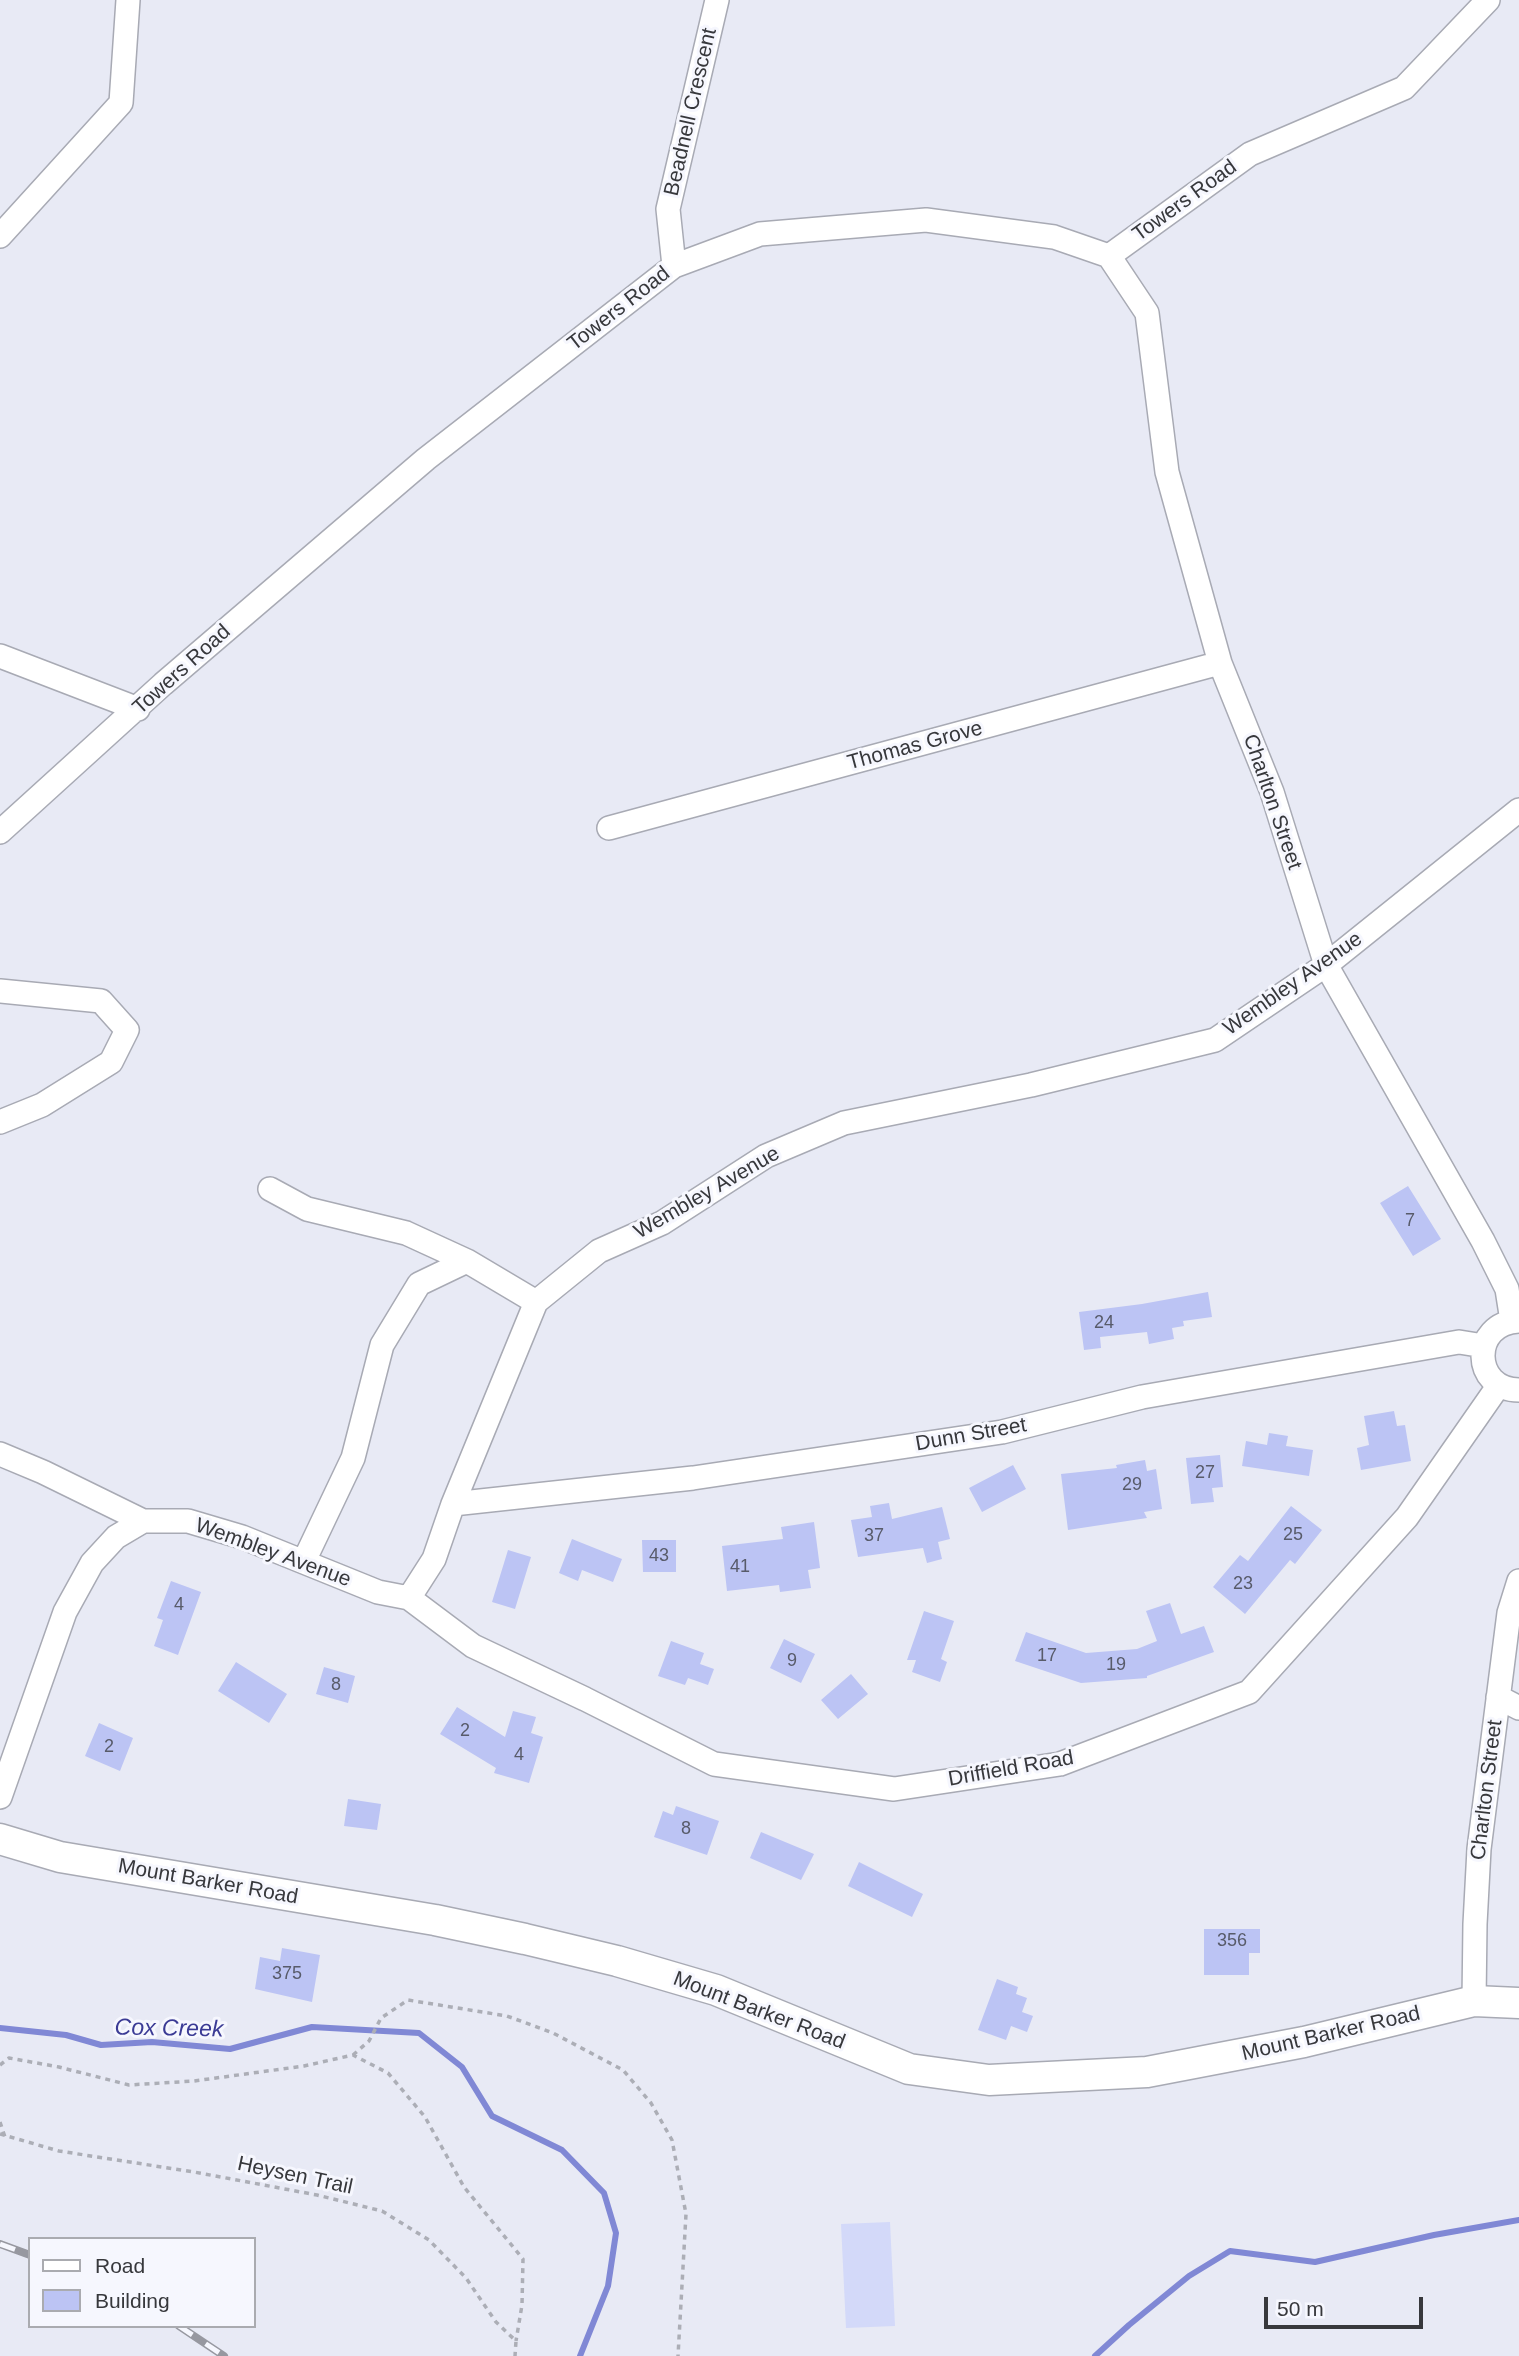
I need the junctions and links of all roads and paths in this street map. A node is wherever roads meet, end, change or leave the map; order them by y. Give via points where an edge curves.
1 (128, 0) edge
2 (717, 0) edge
3 (1488, 0) edge
4 (0, 236) edge
5 (1109, 256) junction
6 (674, 266) junction
7 (0, 656) edge
8 (1220, 663) junction
9 (138, 709) junction
10 (1519, 810) edge
11 (609, 828) dead end
12 (0, 832) edge
13 (1326, 965) junction
14 (0, 991) edge
15 (0, 1122) edge
16 (270, 1189) dead end
17 (467, 1261) junction
18 (536, 1302) junction
19 (1515, 1321) edge
20 (1484, 1346) junction
21 (1509, 1388) edge
22 (0, 1454) edge
23 (453, 1504) junction
24 (144, 1521) junction
25 (304, 1562) junction
26 (1519, 1581) edge
27 (409, 1598) junction
28 (1498, 1698) junction
29 (1519, 1708) edge
30 (0, 1797) edge
31 (0, 1839) edge
32 (1474, 2001) junction
33 (1519, 2003) edge
34 (353, 2055) junction
35 (0, 2065) edge
36 (0, 2122) edge
37 (2, 2136) edge
38 (516, 2341) junction
39 (515, 2356) edge
40 (678, 2356) edge

1 - 4 street via 121,103
2 - 6 street, Beadnell Crescent via 668,209
3 - 5 street, Towers Road via 1404,88 1250,154
5 - 6 street, Towers Road via 1054,237 926,220 760,234
5 - 8 street, Charlton Street via 1147,313 1167,471
6 - 9 street, Towers Road via 426,459
7 - 9 street
8 - 11 street, Thomas Grove
8 - 13 street, Charlton Street via 1272,792
9 - 12 street, Towers Road
10 - 13 street, Wembley Avenue
13 - 18 street, Wembley Avenue via 1215,1040 1031,1085 844,1123 766,1156 662,1223 599,1251
13 - 19 street, Charlton Street via 1483,1241 1507,1289
14 - 15 street via 101,1001 127,1030 111,1062 42,1105
16 - 17 street via 307,1209 407,1233
17 - 18 street
17 - 25 street via 419,1284 382,1345 353,1458
18 - 23 street, Wembley Avenue
19 - 20 street via 1494,1329
20 - 21 street via 1485,1368 1491,1378
20 - 23 street, Dunn Street via 1459,1342 1142,1397 1002,1432 693,1478
21 - 27 street, Driffield Road via 1407,1517 1249,1692 1060,1764 894,1788 713,1764 473,1646
22 - 24 street
23 - 27 street, Wembley Avenue via 434,1559
24 - 25 street, Wembley Avenue via 188,1521
24 - 30 street via 116,1537 92,1563 65,1612
25 - 27 street, Wembley Avenue via 378,1592
26 - 28 street, Charlton Street via 1509,1613
28 - 29 street
28 - 32 street, Charlton Street via 1479,1849
31 - 32 main road, Mount Barker Road via 60,1857 435,1920 604,1958 716,1990 909,2069 989,2080 1147,2072 1304,2042
32 - 33 main road, Mount Barker Road
34 - 35 path via 194,2081 129,2085 9,2058
34 - 38 path via 388,2073 425,2117 464,2187 523,2259
34 - 40 path via 369,2041 381,2018 408,2000 507,2016 554,2033 624,2070 651,2103 672,2140 685,2214
36 - 37 path
37 - 38 path, Heysen Trail via 59,2151 290,2190 382,2211 429,2240
38 - 39 path

